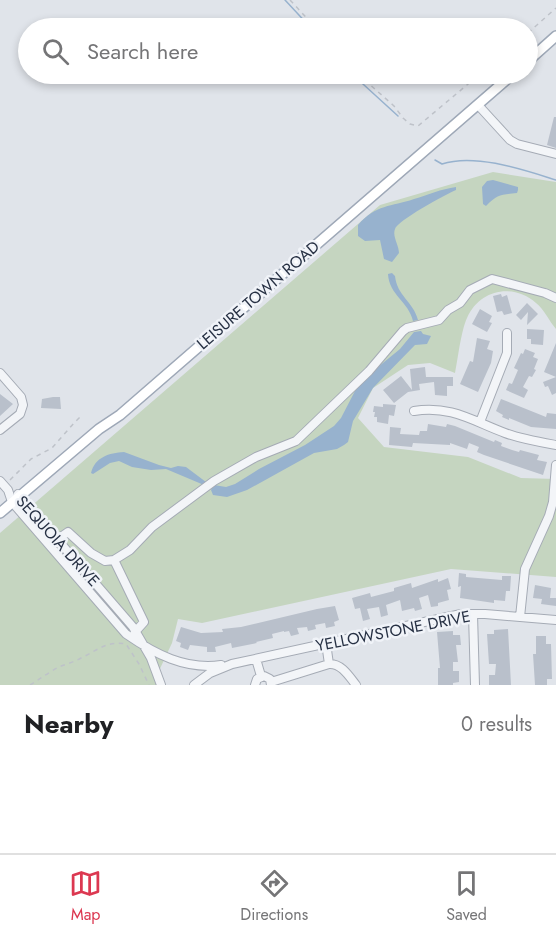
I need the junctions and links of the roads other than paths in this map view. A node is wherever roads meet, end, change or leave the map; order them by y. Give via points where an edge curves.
1 (556, 36) edge
2 (538, 52) edge
3 (502, 84) edge
4 (478, 105) junction
5 (556, 154) edge
6 (556, 298) edge
7 (507, 333) dead end
8 (0, 373) edge
9 (414, 411) dead end
10 (480, 422) junction
11 (0, 430) edge
12 (556, 445) edge
13 (556, 465) edge
14 (4, 486) edge
15 (20, 495) junction
16 (12, 502) junction
17 (0, 513) edge
18 (58, 539) junction
19 (114, 560) junction
20 (473, 614) junction
21 (520, 617) junction
22 (556, 620) edge
23 (135, 632) junction
24 (326, 643) junction
25 (142, 646) junction
26 (256, 659) junction
27 (232, 664) junction
28 (328, 664) junction
29 (261, 676) junction
30 (271, 683) edge
31 (161, 685) edge
32 (194, 685) edge
33 (255, 685) edge
34 (356, 685) edge
35 (475, 685) edge

1 - 2 main road
3 - 4 main road, LEISURE TOWN ROAD
4 - 5 street via 510,140
4 - 15 main road, LEISURE TOWN ROAD via 120,415
6 - 19 street via 492,279 470,290 439,320 403,331 369,371 296,441 256,457 214,481
7 - 10 street via 507,352
8 - 11 street via 23,402 22,411
9 - 10 street via 436,408
10 - 12 street via 504,433
13 - 21 street via 549,516 525,569
14 - 15 street, SEQUOIA DRIVE
14 - 16 street, SEQUOIA DRIVE
15 - 16 main road, LEISURE TOWN ROAD
15 - 18 street, SEQUOIA DRIVE
16 - 17 main road, LEISURE TOWN ROAD
16 - 25 street, SEQUOIA DRIVE via 126,634
18 - 19 street via 68,532 105,561
18 - 23 street, SEQUOIA DRIVE
19 - 23 street via 144,622
20 - 21 street, YELLOWSTONE DRIVE
20 - 24 street, YELLOWSTONE DRIVE
20 - 35 street
21 - 22 street, YELLOWSTONE DRIVE
23 - 25 street, SEQUOIA DRIVE
24 - 26 street, YELLOWSTONE DRIVE
24 - 28 street
25 - 27 street, YELLOWSTONE DRIVE via 188,665
25 - 31 street, SEQUOIA DRIVE
26 - 27 street, YELLOWSTONE DRIVE
26 - 29 street
27 - 32 street, YELLOWSTONE DRIVE
28 - 30 street
28 - 34 street via 341,668
29 - 30 street
29 - 33 street

